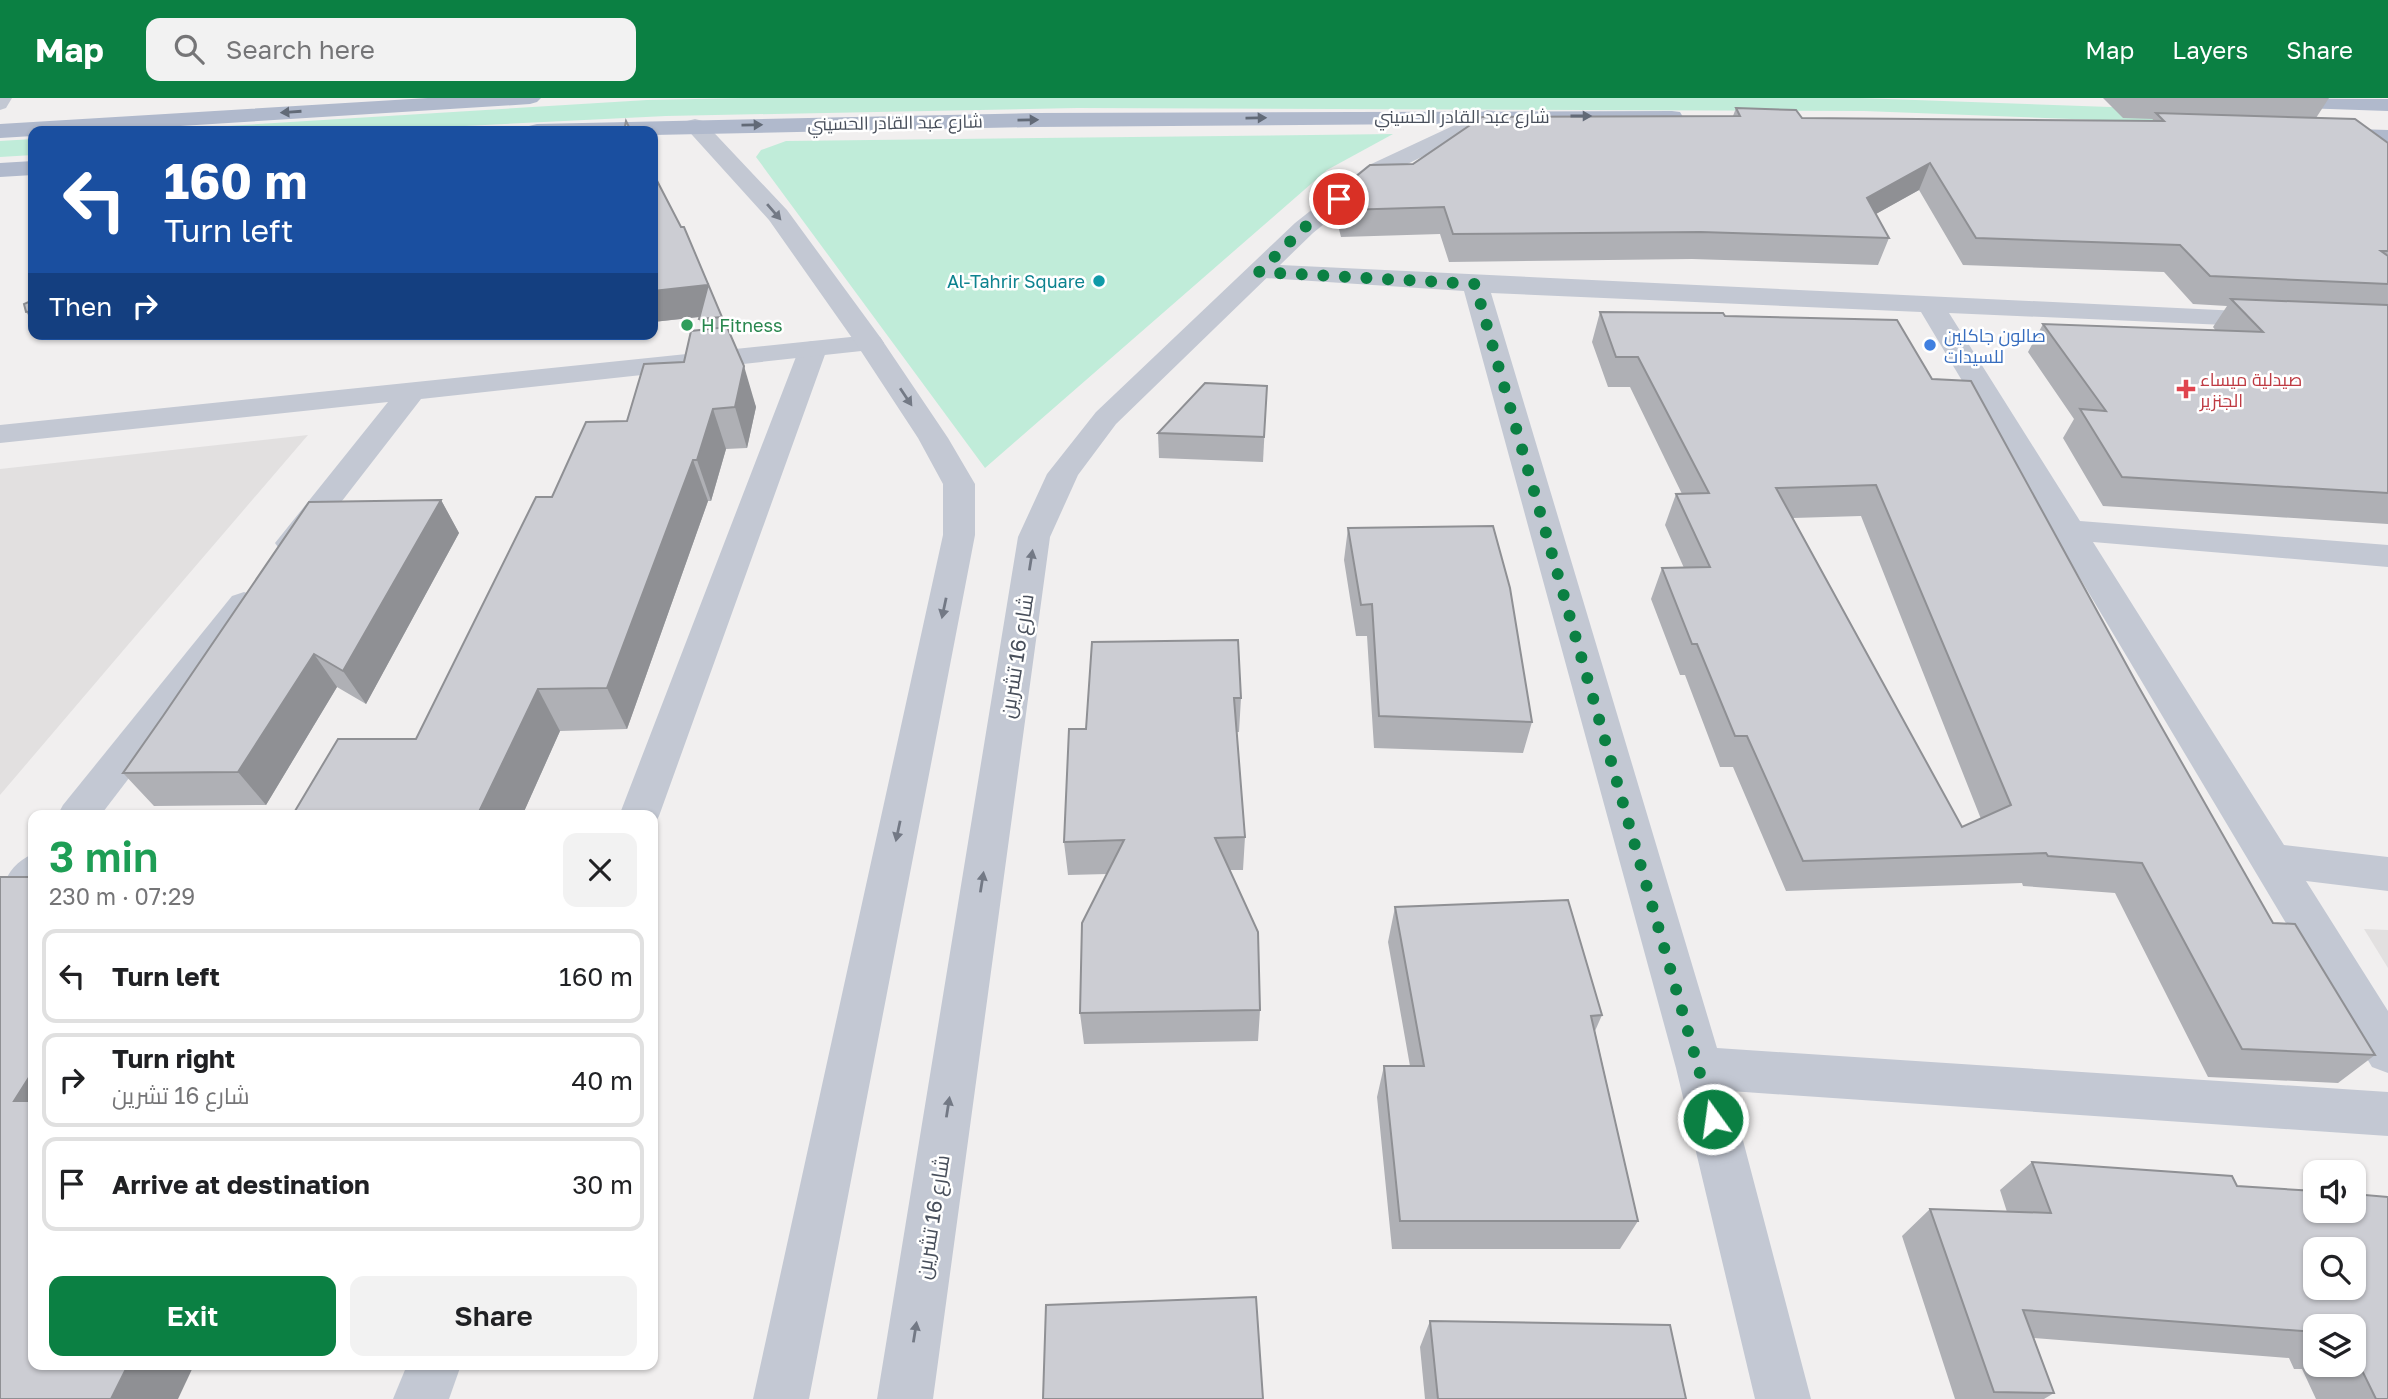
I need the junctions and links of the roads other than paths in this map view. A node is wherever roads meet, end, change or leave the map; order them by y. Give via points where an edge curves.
1 (4, 98) edge
2 (530, 98) edge
3 (2188, 98) edge
4 (2296, 101) junction
5 (0, 105) edge
6 (2388, 105) edge
7 (1487, 116) junction
8 (1694, 117) edge
9 (80, 126) edge
10 (695, 126) junction
11 (658, 127) edge
12 (28, 129) edge
13 (0, 131) edge
14 (2300, 133) edge
15 (2326, 135) junction
16 (2388, 137) edge
17 (28, 168) edge
18 (0, 170) edge
19 (1259, 272) junction
20 (1475, 284) junction
21 (1930, 304) junction
22 (2291, 320) edge
23 (870, 343) junction
24 (813, 349) junction
25 (412, 391) junction
26 (0, 434) edge
27 (2068, 530) junction
28 (2388, 556) edge
29 (82, 810) edge
30 (641, 810) edge
31 (2271, 860) junction
32 (2388, 874) edge
33 (28, 878) edge
34 (0, 914) edge
35 (2388, 1052) edge
36 (1700, 1068) junction
37 (2388, 1114) edge
38 (432, 1370) edge
39 (421, 1399) edge
40 (781, 1399) edge
41 (905, 1399) edge
42 (1783, 1399) edge

1 - 5 lane
2 -> 9 main road
3 - 4 main road
4 - 6 main road
4 - 15 main road via 2332,121 2332,131
7 -> 8 main road, شارع عبد القادر الحسيني
10 -> 7 main road, شارع عبد القادر الحسيني
7 - 19 street, شارع 16 تشرين via 1375,171 1304,228
10 - 11 main road, شارع عبد القادر الحسيني
10 -> 23 street via 778,215
12 -> 13 main road
14 - 15 main road
15 - 16 main road
17 - 18 main road
19 - 20 street
41 -> 19 street, شارع 16 تشرين via 1034,537 1063,474 1105,418
20 - 21 street
20 - 36 street
21 - 22 street
21 - 27 street
23 - 24 street
23 -> 40 street via 959,484 959,535
24 - 25 street
24 - 30 street
25 - 26 street
25 - 29 street
27 - 28 street
27 - 31 street
31 - 32 street
31 - 35 street
33 - 34 street
36 - 37 street
36 - 42 street
38 - 39 street

